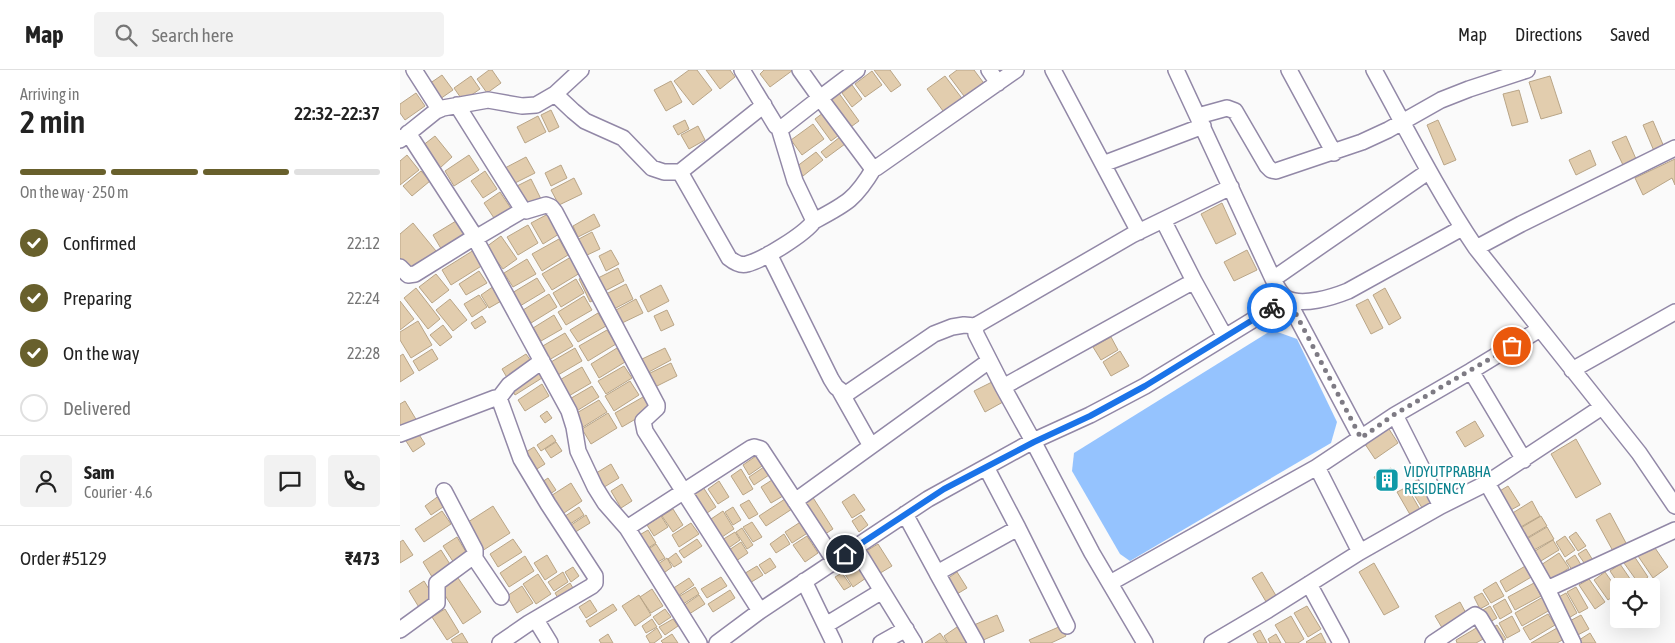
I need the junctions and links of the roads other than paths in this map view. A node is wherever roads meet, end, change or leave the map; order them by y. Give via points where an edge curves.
1 (414, 70) edge
2 (581, 70) edge
3 (742, 70) edge
4 (800, 70) edge
5 (857, 70) edge
6 (1016, 70) edge
7 (1053, 70) edge
8 (1176, 70) edge
9 (1289, 70) edge
10 (1374, 70) edge
11 (1527, 70) edge
12 (993, 76) edge
13 (556, 94) junction
14 (820, 98) junction
15 (456, 105) junction
16 (764, 105) junction
17 (439, 109) junction
18 (1200, 121) junction
19 (1402, 122) junction
20 (779, 128) junction
21 (404, 136) edge
22 (1675, 148) edge
23 (1334, 153) junction
24 (1103, 164) junction
25 (874, 168) junction
26 (1430, 171) junction
27 (680, 172) junction
28 (1231, 187) junction
29 (523, 210) junction
30 (1163, 220) junction
31 (814, 221) junction
32 (1462, 228) junction
33 (1139, 232) junction
34 (475, 239) junction
35 (1476, 248) junction
36 (769, 254) junction
37 (400, 267) edge
38 (1273, 279) junction
39 (1194, 281) junction
40 (1288, 299) junction
41 (1675, 312) edge
42 (975, 326) junction
43 (1540, 329) junction
44 (1225, 337) junction
45 (542, 361) junction
46 (990, 361) junction
47 (1572, 370) junction
48 (1471, 371) junction
49 (1003, 387) junction
50 (840, 391) junction
51 (499, 398) junction
52 (1602, 407) junction
53 (1395, 414) junction
54 (400, 434) edge
55 (1361, 438) junction
56 (1034, 442) junction
57 (871, 446) junction
58 (1524, 460) junction
59 (986, 467) junction
60 (1317, 467) junction
61 (1487, 483) junction
62 (444, 491) dead end
63 (683, 492) junction
64 (795, 501) junction
65 (1441, 506) junction
66 (1675, 506) edge
67 (905, 514) junction
68 (627, 528) junction
69 (1018, 528) junction
70 (1675, 530) edge
71 (855, 547) junction
72 (1360, 552) junction
73 (474, 557) junction
74 (834, 560) junction
75 (937, 573) junction
76 (804, 581) junction
77 (1110, 584) junction
78 (1309, 584) junction
79 (1547, 589) junction
80 (882, 591) junction
81 (501, 597) dead end
82 (760, 611) junction
83 (536, 620) junction
84 (826, 625) junction
85 (1067, 626) dead end
86 (400, 630) edge
87 (906, 630) junction
88 (500, 643) edge
89 (550, 643) edge
90 (699, 643) edge
91 (717, 643) edge
92 (834, 643) edge
93 (881, 643) edge
94 (914, 643) edge
95 (976, 643) edge
96 (1145, 643) edge
97 (1212, 643) edge
98 (1341, 643) edge
99 (1433, 643) edge
100 (1495, 643) edge
101 (1573, 643) edge

1 - 17 street
2 - 13 street
3 - 16 street
4 - 14 street
5 - 14 street
6 - 12 street
7 - 24 street
8 - 18 street
9 - 23 street
10 - 19 street
11 - 19 street via 1441,100
12 - 25 street
13 - 15 street via 528,106 488,100
13 - 27 street via 585,121 623,138 652,168
14 - 20 street
14 - 25 street
15 - 17 street
15 - 29 street
16 - 20 street
16 - 27 street
17 - 21 street
18 - 23 street via 1232,108 1271,170
18 - 24 street
18 - 28 street
19 - 23 street
19 - 26 street
20 - 31 street via 791,170
21 - 34 street
22 - 35 street
24 - 33 street
25 - 31 street via 852,199
26 - 32 street
26 - 38 street
27 - 36 street via 729,258 748,264
28 - 30 street
28 - 38 street
29 - 34 street
29 - 63 street via 546,204 555,212 657,404 655,412 643,421 644,426
30 - 33 street
30 - 39 street
31 - 36 street
32 - 35 street
32 - 40 street via 1348,291 1320,300
33 - 42 street
34 - 37 street via 416,274 408,275
34 - 45 street
35 - 43 street
36 - 50 street via 819,356
38 - 40 street
39 - 44 street
39 - 49 street
40 - 44 street
40 - 55 street
41 - 47 street
42 - 46 street
42 - 50 street via 952,326 939,332 849,392
43 - 47 street
43 - 48 street
44 - 56 street via 1145,386
45 - 51 street via 509,385
45 - 68 street via 569,411 578,451 589,475 605,503
46 - 49 street
46 - 57 street
47 - 52 street
48 - 53 street
48 - 58 street
49 - 56 street
50 - 57 street
51 - 54 street
51 - 83 street via 522,459 596,579 592,586
52 - 58 street
52 - 66 street
53 - 55 street
53 - 65 street
55 - 60 street
56 - 59 street
56 - 77 street
57 - 64 street
58 - 61 street
59 - 67 street
59 - 69 street
60 - 72 street
60 - 77 street
61 - 65 street
61 - 79 street
62 - 73 street via 475,550
63 - 64 street via 754,447 761,450
63 - 68 street
63 - 82 street
64 - 74 street
65 - 72 street
67 - 71 street
67 - 75 street
68 - 90 street
69 - 75 street
69 - 85 street
70 - 79 street
71 - 74 street
71 - 80 street
72 - 78 street
73 - 81 street
73 - 86 street via 437,583 437,603
74 - 76 street
75 - 95 street
76 - 82 street
76 - 84 street
77 - 96 street
78 - 97 street
78 - 98 street
79 - 101 street
80 - 84 street
80 - 87 street
82 - 91 street
83 - 88 street
83 - 89 street
84 - 92 street
87 - 93 street
87 - 94 street
99 - 100 street via 1475,615

